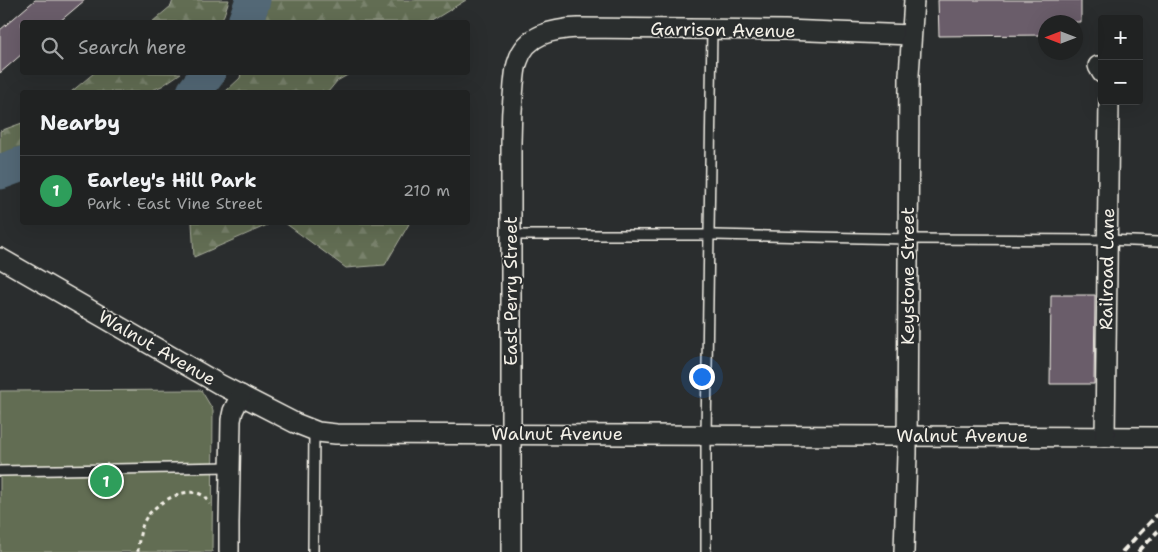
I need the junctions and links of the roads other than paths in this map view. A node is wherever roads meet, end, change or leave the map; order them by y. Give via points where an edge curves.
1 (914, 0) edge
2 (712, 29) junction
3 (911, 35) junction
4 (537, 37) joint
5 (1109, 105) edge
6 (511, 235) junction
7 (709, 235) junction
8 (908, 239) junction
9 (1107, 240) junction
10 (1158, 242) edge
11 (0, 258) edge
12 (241, 395) junction
13 (314, 430) junction
14 (512, 434) junction
15 (706, 435) junction
16 (907, 436) junction
17 (1105, 437) junction
18 (1158, 437) edge
19 (230, 467) junction
20 (0, 471) edge
21 (229, 552) edge
22 (313, 552) edge
23 (511, 552) edge
24 (706, 552) edge
25 (904, 552) edge

1 - 3 street, Keystone Street
2 - 3 street, Garrison Avenue
2 - 4 street, Garrison Avenue via 578,28 550,31
2 - 7 lane
3 - 8 street, Keystone Street
4 - 6 street, East Perry Street via 520,55 512,99
5 - 9 street, Railroad Lane
6 - 7 lane
6 - 14 street, East Perry Street
7 - 8 lane
7 - 15 lane
8 - 9 lane
8 - 16 street, Keystone Street
9 - 10 lane
9 - 17 street, Railroad Lane
11 - 12 street, Walnut Avenue
12 - 13 street, Walnut Avenue
12 - 19 street via 231,420
13 - 14 street, Walnut Avenue via 336,434
13 - 22 lane
14 - 15 street, Walnut Avenue
14 - 23 street, East Perry Street
15 - 16 street, Walnut Avenue
15 - 24 lane
16 - 17 street, Walnut Avenue
16 - 25 street, Keystone Street
17 - 18 street, Walnut Avenue
19 - 20 lane
19 - 21 street

